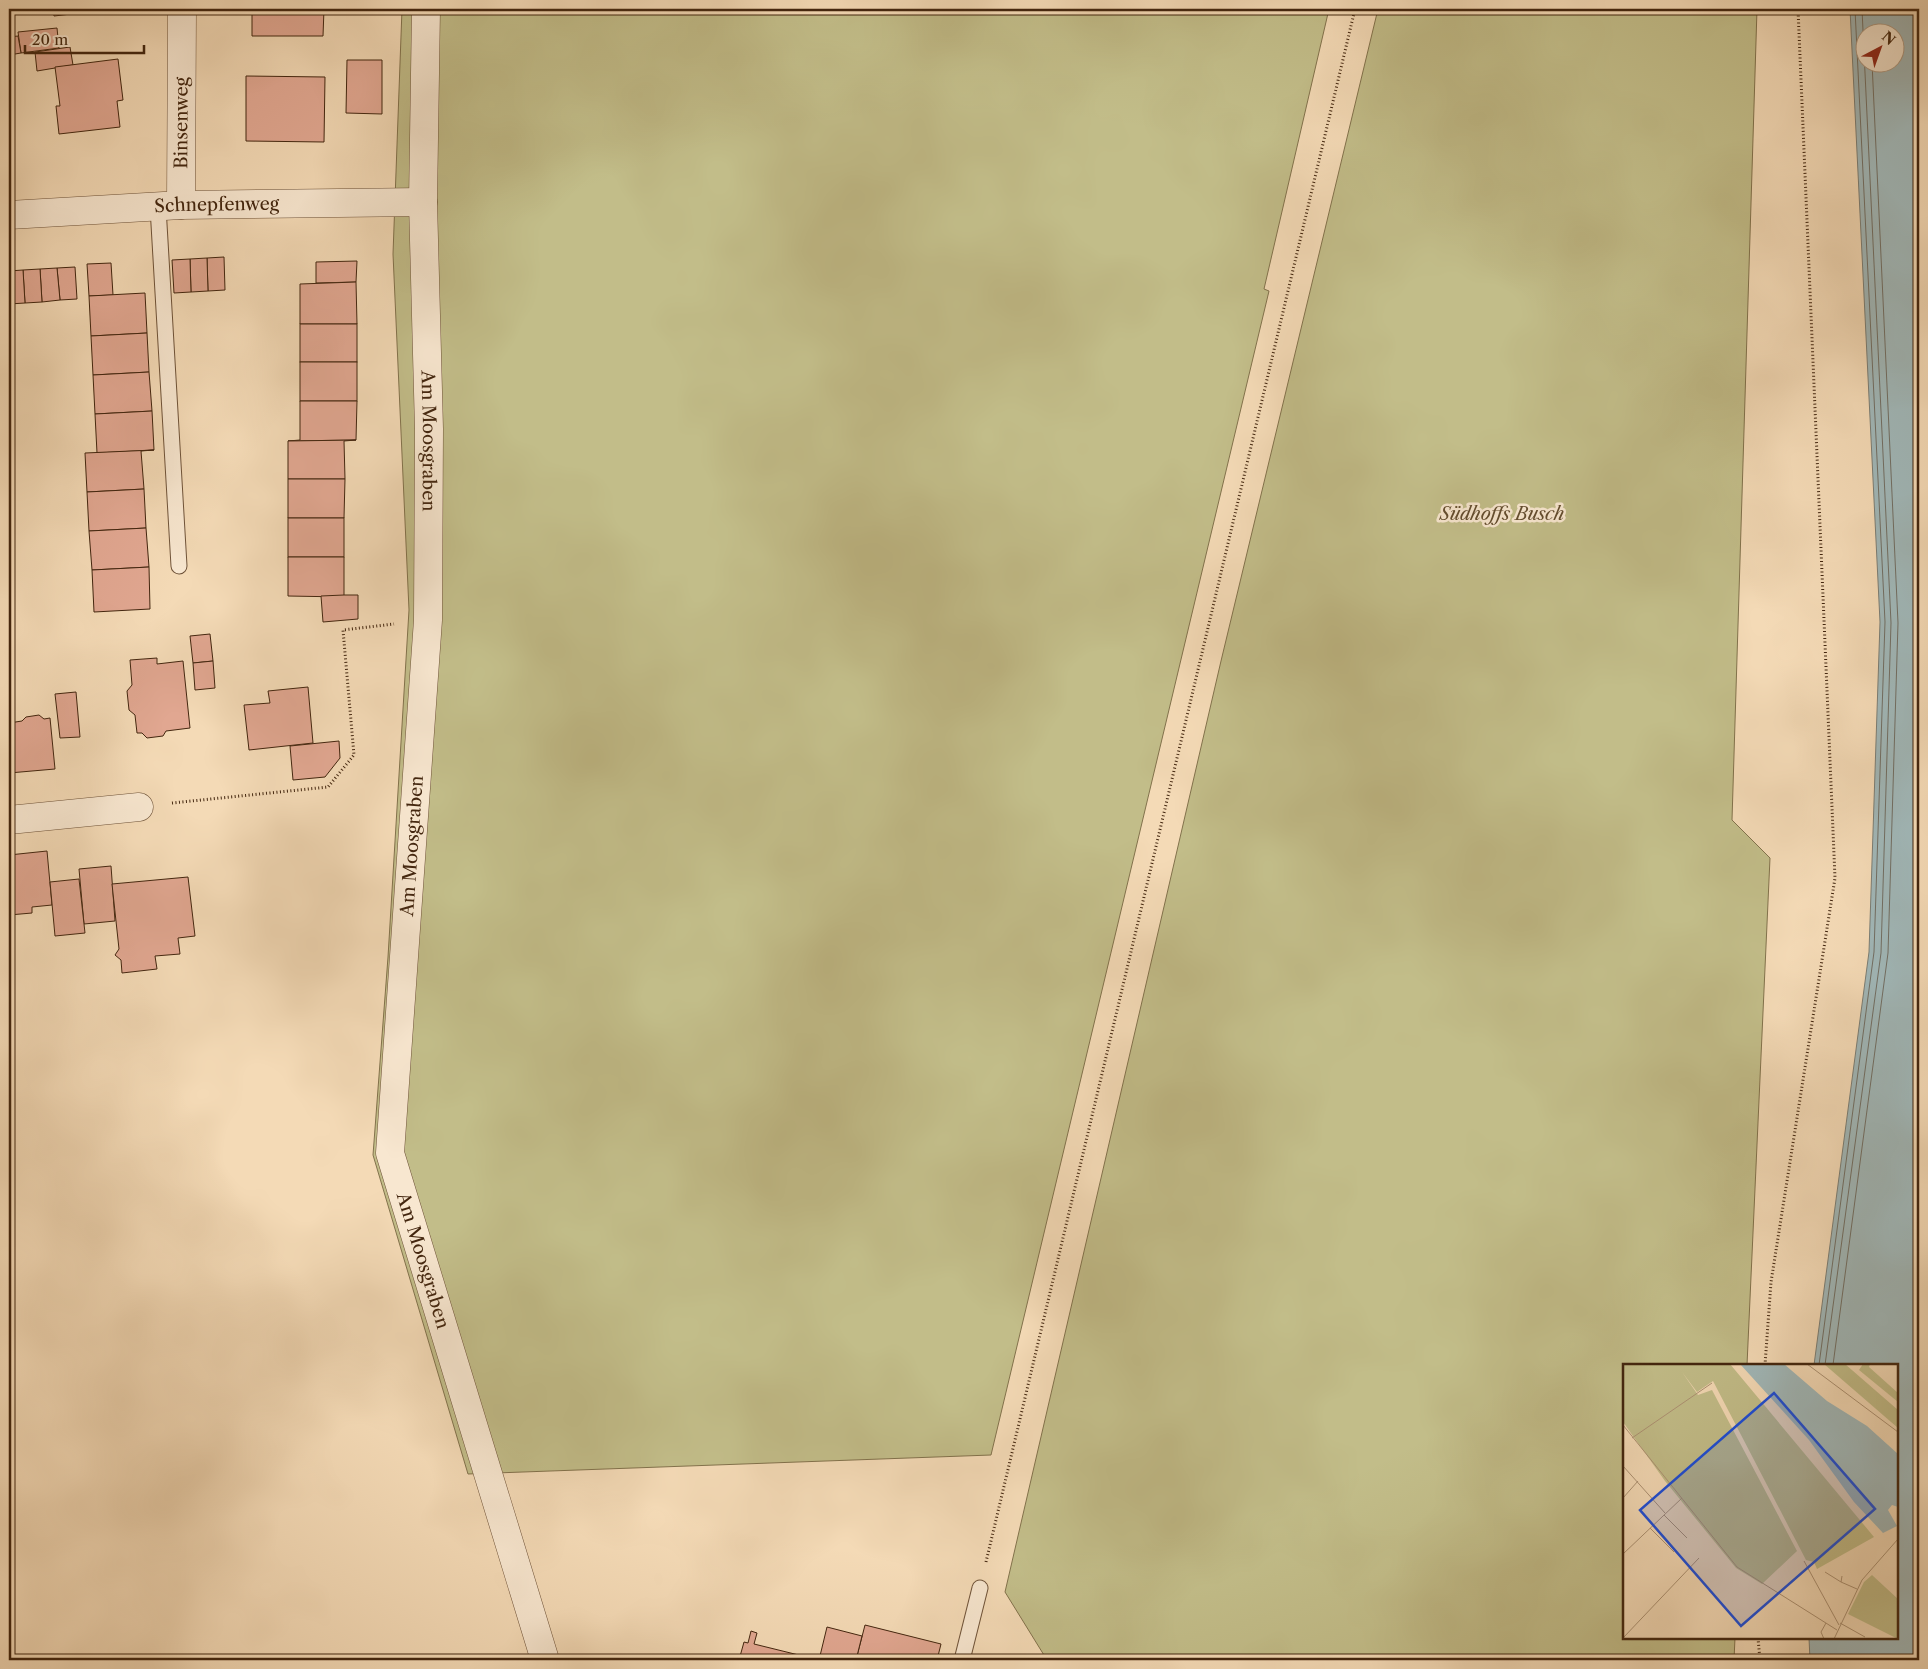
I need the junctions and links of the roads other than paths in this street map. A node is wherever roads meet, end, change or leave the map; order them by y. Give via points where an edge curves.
1 (182, 9) edge
2 (426, 9) edge
3 (423, 202) junction
4 (170, 206) junction
5 (9, 215) edge
6 (179, 566) dead end
7 (139, 807) road end
8 (9, 820) edge
9 (980, 1588) road end
10 (545, 1660) edge
11 (962, 1660) edge

1 - 4 street, Binsenweg
2 - 3 street, Am Moosgraben
3 - 4 street, Schnepfenweg
3 - 10 street, Am Moosgraben via 429,430 428,620 390,1153
4 - 5 street, Schnepfenweg
4 - 6 lane
7 - 8 street
9 - 11 lane

